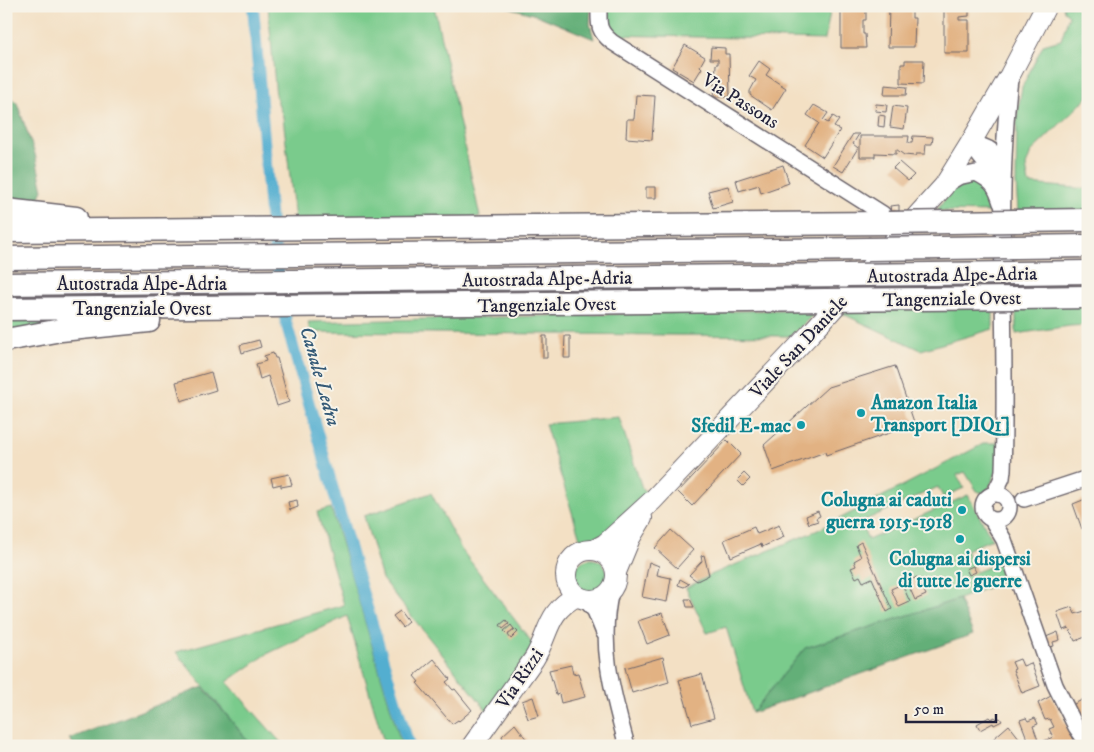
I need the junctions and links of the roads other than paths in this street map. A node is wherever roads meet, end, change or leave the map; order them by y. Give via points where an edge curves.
1 (599, 6) edge
2 (1046, 6) edge
3 (1010, 75) junction
4 (970, 144) junction
5 (1001, 183) junction
6 (944, 186) junction
7 (6, 210) edge
8 (1009, 216) junction
9 (886, 218) junction
10 (1088, 220) edge
11 (159, 229) junction
12 (6, 231) edge
13 (1088, 246) edge
14 (6, 258) edge
15 (1088, 272) edge
16 (6, 284) edge
17 (1088, 297) edge
18 (277, 307) junction
19 (6, 309) edge
20 (6, 340) edge
21 (1088, 478) edge
22 (652, 501) junction
23 (1001, 508) junction
24 (594, 550) junction
25 (616, 572) junction
26 (566, 573) junction
27 (611, 591) junction
28 (581, 598) junction
29 (545, 636) junction
30 (605, 638) junction
31 (1088, 744) edge
32 (472, 746) edge
33 (627, 746) edge

1 - 9 street, Via Passons via 599,27 612,42
2 - 3 main road, Viale San Daniele
3 - 4 main road, Viale San Daniele
3 - 5 street
4 - 5 street
4 - 6 main road, Viale San Daniele
5 - 6 street via 989,181 976,173 958,177
5 - 8 street
6 - 22 main road, Viale San Daniele
7 - 11 highway
8 - 9 highway, bridge
8 - 10 highway
8 - 23 street
9 - 11 highway via 509,227
11 - 12 highway
13 - 14 highway, Autostrada Alpe-Adria, bridge
15 - 16 highway, Autostrada Alpe-Adria, bridge
17 - 18 highway, Tangenziale Ovest, bridge
18 - 19 highway, Tangenziale Ovest
18 - 20 highway via 239,318 164,319 61,330
21 - 23 street
22 - 24 main road, Viale San Daniele via 605,544
22 - 25 main road, Viale San Daniele via 630,538
23 - 31 street via 1004,540 1054,685
24 - 25 main road via 608,556
24 - 26 main road, Viale San Daniele via 575,556
25 - 27 main road, Viale San Daniele
26 - 28 main road, Viale San Daniele via 569,587
26 - 29 main road, Via Rizzi via 551,600
27 - 28 main road via 597,600
27 - 30 street, Viale San Daniele
28 - 29 main road, Via Rizzi via 560,607
28 - 30 street, Viale San Daniele via 595,611
29 - 32 main road, Via Rizzi via 534,658
30 - 33 street, Viale San Daniele via 612,687

